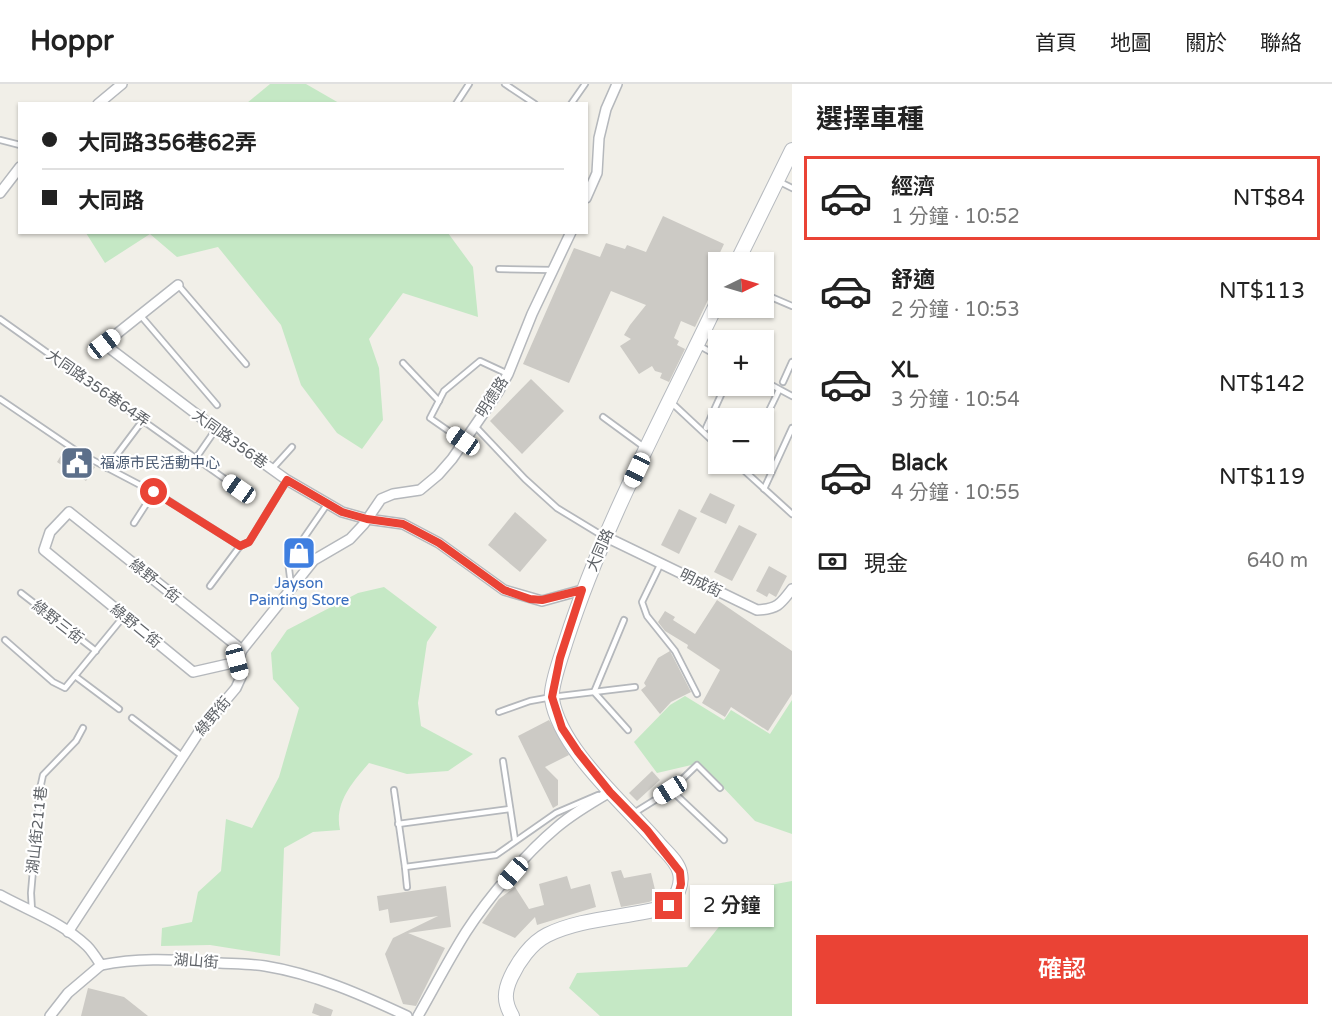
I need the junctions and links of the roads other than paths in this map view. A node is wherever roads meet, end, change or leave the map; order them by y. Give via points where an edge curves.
1 (122, 84) edge
2 (469, 84) edge
3 (505, 84) edge
4 (585, 84) edge
5 (617, 84) edge
6 (100, 102) edge
7 (457, 102) edge
8 (532, 102) edge
9 (572, 102) edge
10 (0, 140) edge
11 (18, 144) edge
12 (792, 150) edge
13 (18, 170) edge
14 (778, 181) junction
15 (792, 188) edge
16 (0, 193) edge
17 (588, 193) edge
18 (570, 234) edge
19 (742, 252) edge
20 (499, 269) dead end
21 (552, 270) junction
22 (178, 285) joint
23 (774, 298) edge
24 (792, 306) edge
25 (140, 315) junction
26 (710, 318) edge
27 (0, 319) edge
28 (698, 345) junction
29 (708, 350) edge
30 (792, 362) edge
31 (403, 363) dead end
32 (246, 364) dead end
33 (508, 374) junction
34 (783, 382) dead end
35 (774, 387) edge
36 (779, 390) junction
37 (720, 396) edge
38 (792, 396) edge
39 (0, 399) edge
40 (439, 401) junction
41 (670, 402) junction
42 (217, 405) dead end
43 (770, 408) edge
44 (603, 417) dead end
45 (143, 420) junction
46 (474, 426) junction
47 (706, 428) dead end
48 (792, 428) edge
49 (216, 429) junction
50 (708, 437) edge
51 (463, 441) junction
52 (292, 447) dead end
53 (647, 449) junction
54 (196, 458) junction
55 (107, 468) junction
56 (272, 470) junction
57 (748, 474) edge
58 (287, 480) junction
59 (239, 489) dead end
60 (764, 489) junction
61 (154, 492) junction
62 (328, 503) junction
63 (792, 514) edge
64 (367, 519) junction
65 (134, 523) dead end
66 (606, 537) junction
67 (240, 546) junction
68 (44, 550) joint
69 (661, 564) junction
70 (291, 585) junction
71 (210, 586) dead end
72 (792, 589) edge
73 (582, 590) junction
74 (21, 593) dead end
75 (124, 616) junction
76 (624, 620) dead end
77 (4, 640) dead end
78 (242, 650) junction
79 (96, 651) junction
80 (237, 662) junction
81 (75, 676) junction
82 (635, 687) dead end
83 (594, 692) junction
84 (697, 694) dead end
85 (552, 697) junction
86 (119, 709) dead end
87 (499, 712) dead end
88 (132, 718) dead end
89 (83, 728) dead end
90 (628, 730) dead end
91 (182, 756) junction
92 (503, 761) dead end
93 (720, 788) dead end
94 (394, 790) dead end
95 (670, 790) junction
96 (610, 792) junction
97 (510, 809) junction
98 (632, 814) junction
99 (398, 824) junction
100 (515, 840) junction
101 (724, 840) dead end
102 (405, 867) junction
103 (407, 888) dead end
104 (0, 895) edge
105 (32, 911) junction
106 (68, 932) junction
107 (101, 965) junction
108 (50, 1016) edge
109 (407, 1016) edge
110 (418, 1016) edge
111 (512, 1016) edge

1 - 6 street
2 - 7 lane
3 - 8 lane
4 - 9 lane
5 - 17 street via 606,109 597,173
10 - 11 lane
12 - 14 street
13 - 16 street
14 - 15 lane
14 - 19 street
18 - 21 street, 明德路
20 - 21 lane
21 - 33 street, 明德路
22 - 25 street, 大同路356巷
22 - 32 lane
23 - 24 lane
25 - 42 lane
25 - 49 street, 大同路356巷 via 104,344
26 - 28 street, 大同路
27 - 45 lane, 大同路356巷64弄
28 - 29 lane
28 - 41 street, 大同路
30 - 34 lane
31 - 40 lane
33 - 40 lane via 480,361 444,391
33 - 46 street, 明德路
35 - 36 lane
36 - 38 lane
36 - 43 lane
37 - 47 lane
39 - 55 lane
40 - 51 lane via 430,418
41 - 50 lane
41 - 53 street, 大同路
44 - 53 lane
45 - 54 lane, 大同路356巷64弄
45 - 55 lane
46 - 51 street, 明德路
46 - 66 lane via 557,508
48 - 60 lane
49 - 54 lane
49 - 56 street, 大同路356巷
51 - 64 street, 明德路 via 438,475 420,490 381,499
52 - 56 lane
53 - 66 street, 大同路
54 - 59 lane, 大同路356巷64弄
55 - 61 lane
56 - 58 street, 大同路356巷
57 - 60 lane
58 - 62 street, 大同路356巷
58 - 67 lane via 249,542
60 - 63 lane
61 - 65 lane
61 - 67 lane
62 - 64 street, 大同路356巷 via 342,512
62 - 70 lane via 288,561
64 - 70 street, 綠野街 via 350,539 314,560
64 - 73 street, 大同路356巷 via 403,524 439,543 504,590 530,599 542,600
66 - 69 street, 明成街
66 - 73 street, 大同路
67 - 71 lane
68 - 75 street, 綠野二街
68 - 78 street, 綠野一街 via 50,532 69,512
69 - 72 street, 明成街 via 757,610 772,609
69 - 84 lane via 642,602 647,616 675,651
70 - 78 street, 綠野街
73 - 85 street, 大同路
74 - 79 lane, 綠野三街
75 - 79 lane
75 - 80 street, 綠野二街 via 193,672
76 - 83 lane
77 - 81 lane via 53,682 65,688
78 - 80 street, 綠野街
79 - 81 lane
80 - 91 street, 綠野街 via 241,677 236,688
81 - 86 lane
82 - 83 lane
83 - 85 lane
83 - 90 lane
85 - 87 lane
85 - 96 street, 大同路 via 562,728
88 - 91 lane
89 - 105 lane, 湖山街211巷 via 44,775 40,789
91 - 106 street, 綠野街
92 - 97 lane
93 - 95 lane via 697,765
94 - 99 lane
95 - 98 lane
95 - 101 lane
96 - 98 street, 大同路
96 - 100 lane via 556,813
96 - 110 street via 555,828 526,857 466,932
97 - 99 lane
97 - 100 lane
98 - 111 street, 大同路 via 680,872 678,895 663,908 545,936 522,959 508,982 506,1006
99 - 102 lane
100 - 102 lane via 496,855
102 - 103 lane
104 - 105 street
105 - 106 street
106 - 107 street via 88,947
107 - 108 street via 68,993
107 - 109 street, 湖山街 via 157,959 264,966 354,992

